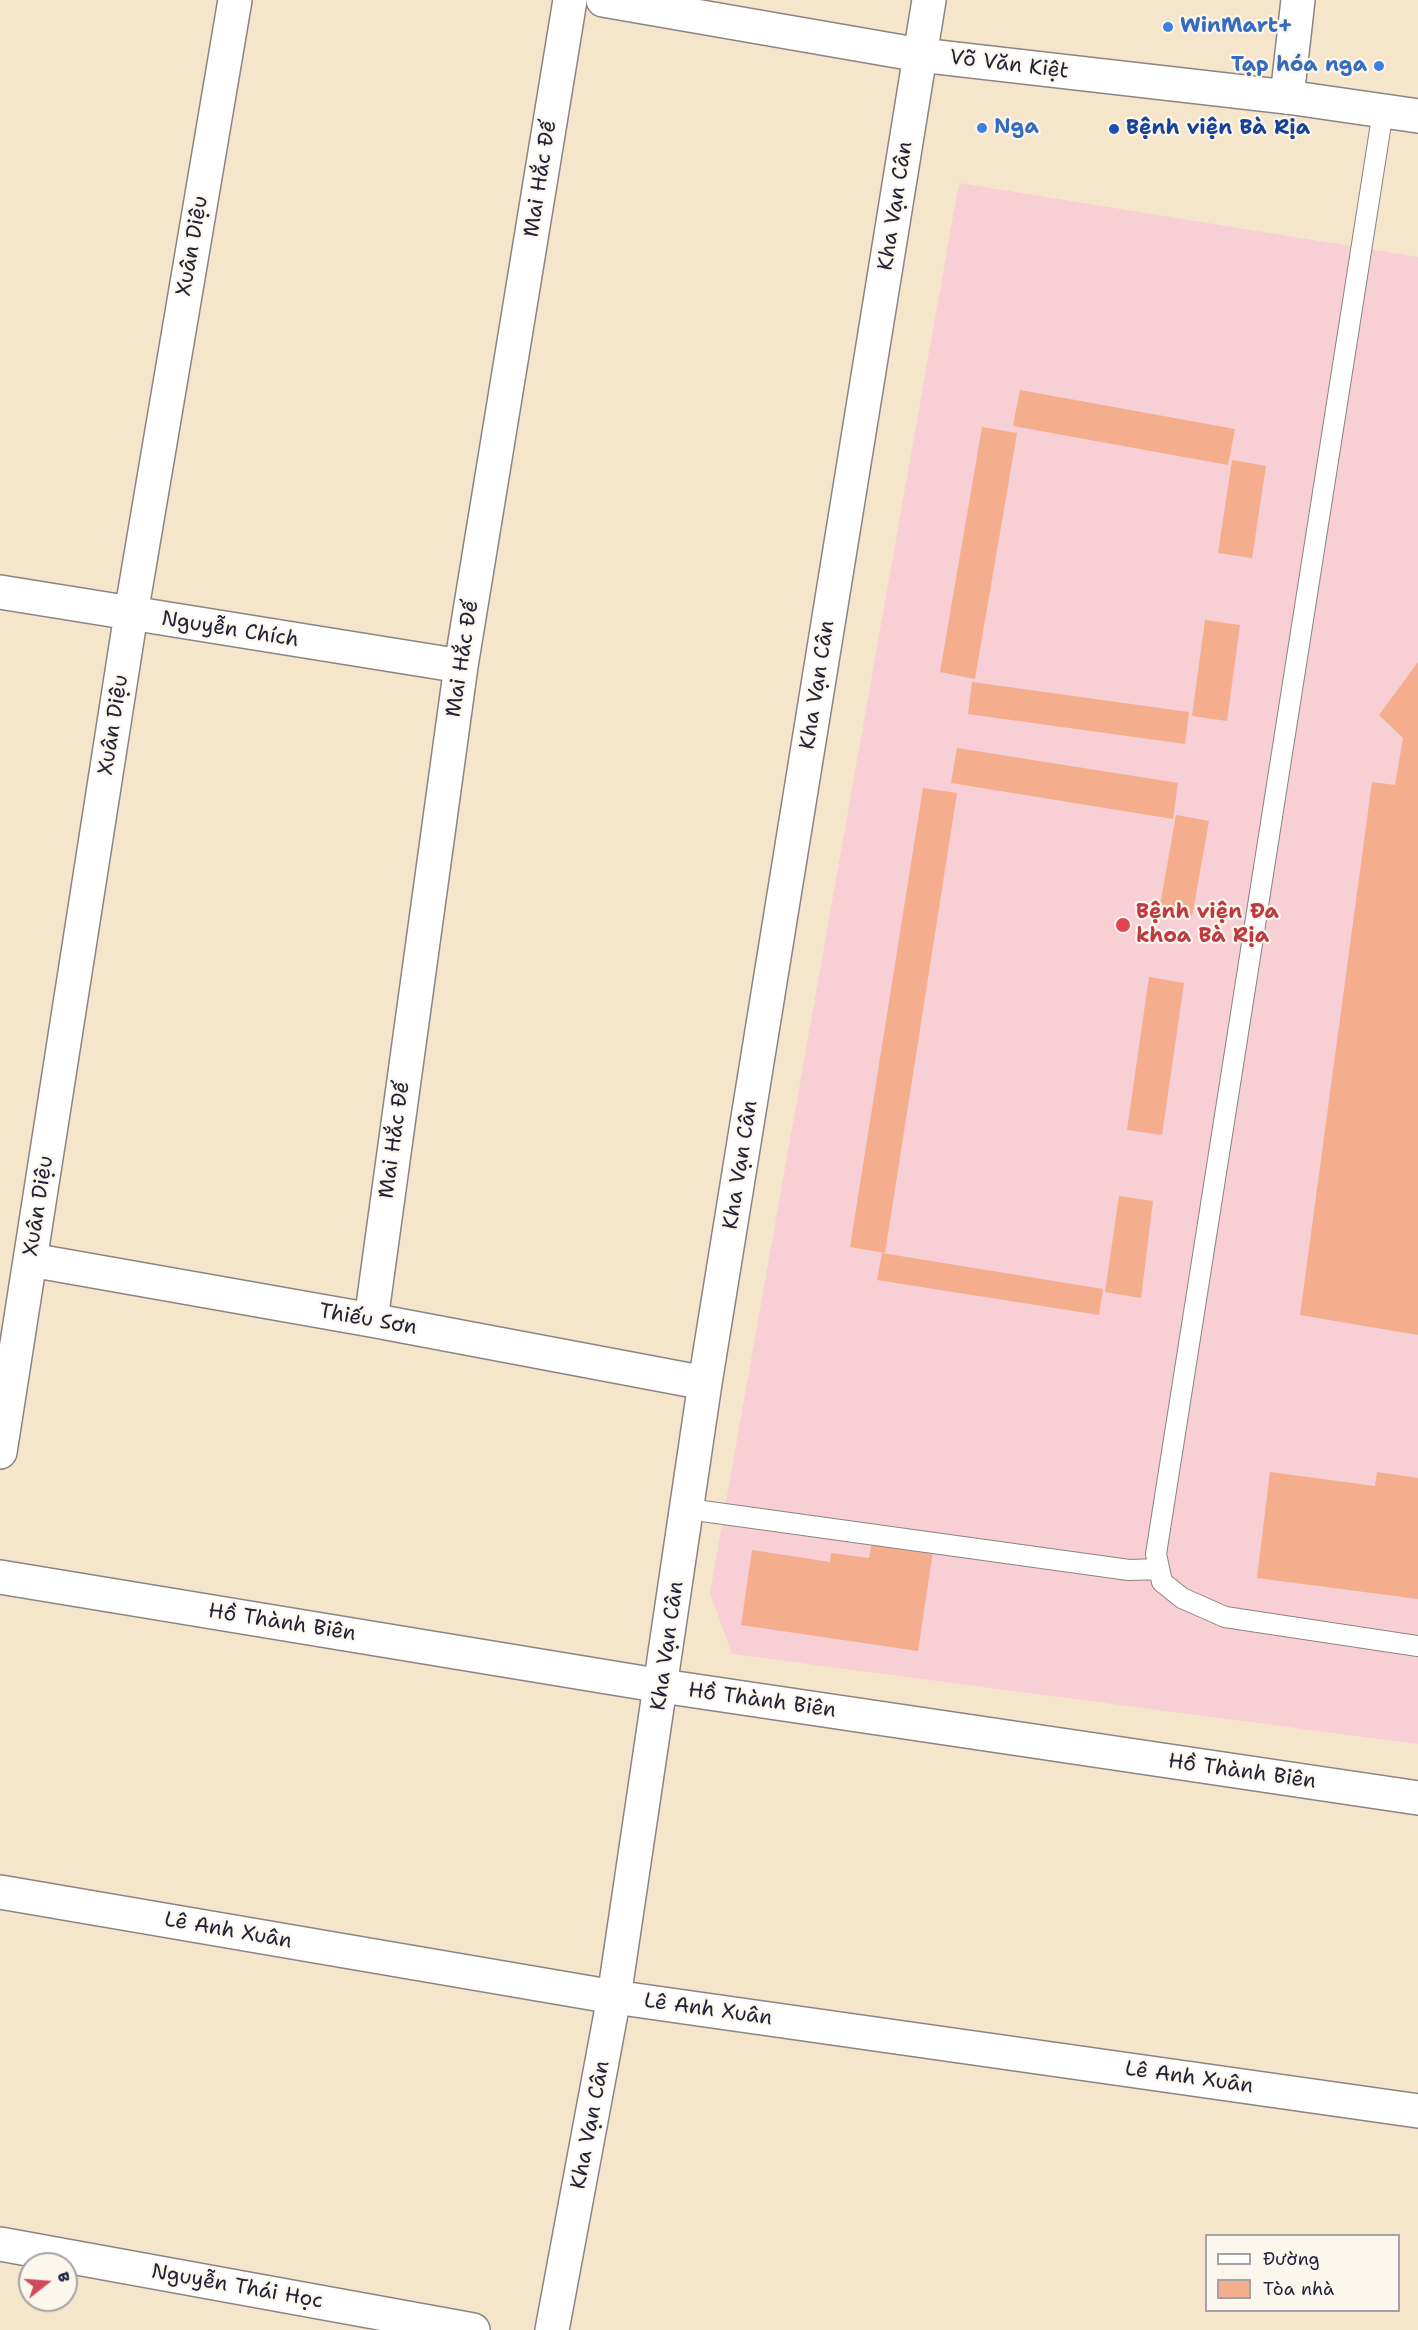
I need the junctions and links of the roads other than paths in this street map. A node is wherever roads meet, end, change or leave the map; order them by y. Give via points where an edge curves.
1 (235, 0) edge
2 (570, 0) edge
3 (603, 0) edge
4 (929, 0) edge
5 (1298, 0) edge
6 (920, 55) junction
7 (1287, 98) junction
8 (1383, 111) junction
9 (1418, 116) edge
10 (0, 592) edge
11 (131, 614) junction
12 (461, 666) junction
13 (31, 1260) junction
14 (371, 1320) junction
15 (705, 1383) junction
16 (0, 1452) edge
17 (688, 1509) junction
18 (1158, 1569) junction
19 (0, 1576) edge
20 (1418, 1646) edge
21 (662, 1686) junction
22 (1418, 1798) edge
23 (0, 1892) edge
24 (615, 1997) junction
25 (1418, 2111) edge
26 (0, 2244) edge
27 (473, 2330) edge
28 (552, 2330) edge

1 - 11 street, Xuân Diệu
2 - 12 street, Mai Hắc Đế
3 - 6 street, Võ Văn Kiệt
4 - 6 street, Kha Vạn Cân
5 - 7 street
6 - 7 street, Võ Văn Kiệt
6 - 15 street, Kha Vạn Cân
7 - 8 street, Võ Văn Kiệt
8 - 9 street, Võ Văn Kiệt
8 - 18 lane via 1155,1554
10 - 11 street, Nguyễn Chích
11 - 12 street, Nguyễn Chích
11 - 13 street, Xuân Diệu
12 - 14 street, Mai Hắc Đế
13 - 14 street, Thiếu Sơn
13 - 16 street, Xuân Diệu
14 - 15 street, Thiếu Sơn
15 - 17 street, Kha Vạn Cân
17 - 18 lane via 1129,1570
17 - 21 street, Kha Vạn Cân
18 - 20 lane via 1162,1582 1182,1598 1225,1617
19 - 21 street, Hồ Thành Biên
21 - 22 street, Hồ Thành Biên
21 - 24 street, Kha Vạn Cân
23 - 24 street, Lê Anh Xuân
24 - 25 street, Lê Anh Xuân
24 - 28 street, Kha Vạn Cân
26 - 27 street, Nguyễn Thái Học

